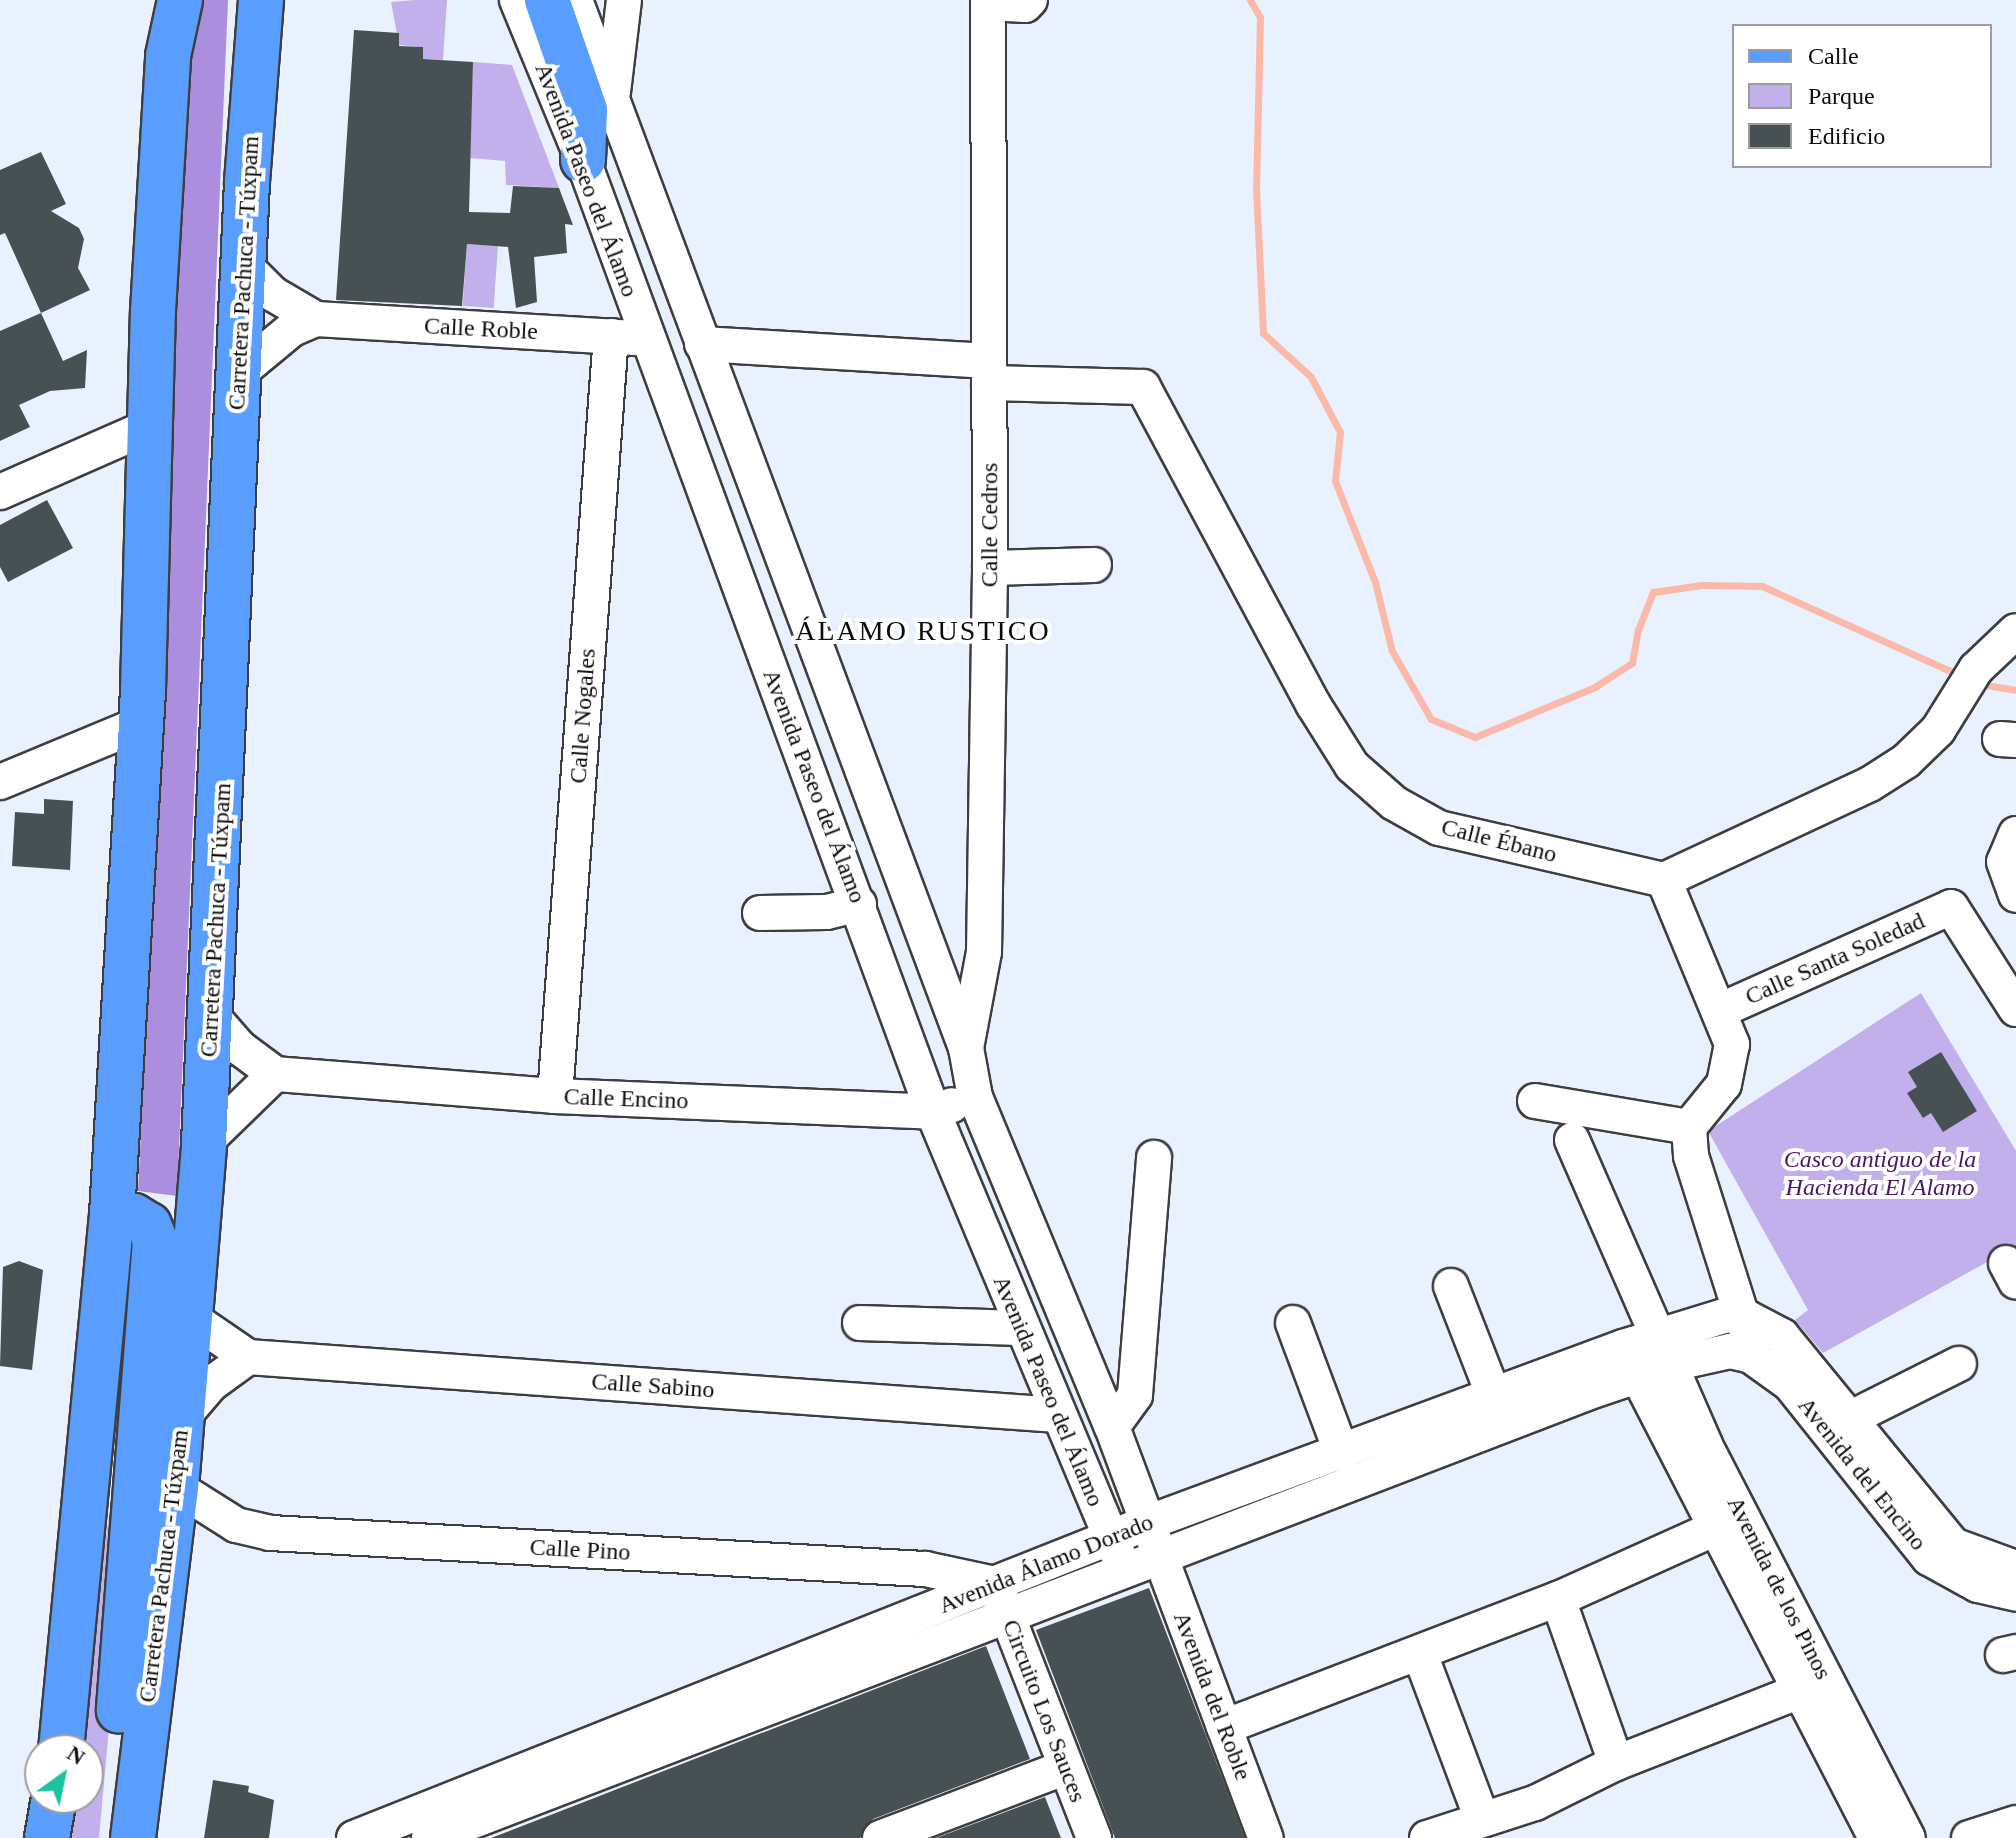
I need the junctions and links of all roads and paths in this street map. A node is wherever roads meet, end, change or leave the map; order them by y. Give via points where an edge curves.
1 (161, 0) edge
2 (180, 0) edge
3 (261, 0) edge
4 (517, 0) edge
5 (547, 0) edge
6 (575, 0) edge
7 (624, 0) edge
8 (1030, 0) edge
9 (988, 1) edge
10 (168, 56) junction
11 (597, 98) junction
12 (583, 160) junction
13 (244, 265) junction
14 (316, 319) junction
15 (611, 336) junction
16 (647, 339) junction
17 (702, 344) junction
18 (989, 372) junction
19 (239, 373) junction
20 (148, 427) junction
21 (0, 492) edge
22 (1094, 565) dead end
23 (990, 568) junction
24 (2016, 631) edge
25 (140, 724) junction
26 (0, 782) edge
27 (2013, 838) edge
28 (1664, 880) junction
29 (2016, 895) edge
30 (859, 904) junction
31 (760, 913) dead end
32 (2016, 1009) edge
33 (1719, 1011) junction
34 (212, 1016) junction
35 (966, 1048) junction
36 (275, 1074) junction
37 (555, 1096) junction
38 (975, 1097) junction
39 (1535, 1101) dead end
40 (933, 1112) junction
41 (1689, 1127) junction
42 (1572, 1140) dead end
43 (204, 1143) junction
44 (1154, 1158) dead end
45 (112, 1214) junction
46 (1451, 1286) dead end
47 (1746, 1317) junction
48 (191, 1318) junction
49 (860, 1323) dead end
50 (1293, 1323) dead end
51 (1020, 1328) junction
52 (1666, 1349) junction
53 (1751, 1356) junction
54 (248, 1357) junction
55 (1630, 1361) junction
56 (1959, 1364) dead end
57 (1493, 1394) junction
58 (1058, 1415) junction
59 (182, 1418) junction
60 (1849, 1419) junction
61 (1112, 1427) junction
62 (1342, 1454) junction
63 (176, 1487) junction
64 (1716, 1528) junction
65 (1153, 1539) junction
66 (1118, 1554) junction
67 (2016, 1568) edge
68 (2016, 1594) edge
69 (1001, 1599) junction
70 (1558, 1599) junction
71 (1772, 1605) junction
72 (1420, 1654) junction
73 (1800, 1691) junction
74 (1224, 1727) junction
75 (63, 1734) edge
76 (1616, 1763) junction
77 (1066, 1767) junction
78 (51, 1814) edge
79 (1482, 1819) junction
80 (2016, 1823) edge
81 (142, 1826) edge
82 (422, 1831) edge
83 (47, 1838) edge
84 (354, 1838) edge
85 (880, 1838) edge
86 (1094, 1838) edge
87 (1266, 1838) edge
88 (1427, 1838) edge
89 (1876, 1838) edge
90 (1908, 1838) edge
91 (1969, 1838) edge

1 - 10 street
2 - 10 main road
3 - 13 main road, Carretera Pachuca - Túxpam
4 - 12 street, Avenida Paseo del Álamo
5 - 11 main road
6 - 11 street, Avenida Paseo del Álamo
7 - 11 street
8 - 9 street via 1025,5
9 - 18 street, Calle Cedros
10 - 20 main road
11 - 12 main road via 586,124
11 - 17 street, Avenida Paseo del Álamo
12 - 16 street, Avenida Paseo del Álamo
13 - 14 street, Calle Roble via 273,294
13 - 19 main road, Carretera Pachuca - Túxpam
14 - 15 street, Calle Roble
14 - 19 street via 292,329
15 - 16 street, Calle Roble
15 - 37 street, Calle Nogales
16 - 30 street, Avenida Paseo del Álamo
17 - 18 street
17 - 35 street, Avenida Paseo del Álamo
18 - 23 street, Calle Cedros
18 - 28 street, Calle Ébano via 1143,387 1313,704 1352,766 1394,803 1439,828
19 - 34 main road, Carretera Pachuca - Túxpam
20 - 21 street
20 - 25 main road
22 - 23 street
23 - 35 street, Calle Cedros via 984,952
24 - 28 street via 1976,669 1917,751 1870,784
25 - 26 street
25 - 45 main road
27 - 29 street via 2004,862
28 - 33 street
30 - 31 street via 827,912
30 - 40 street, Avenida Paseo del Álamo
32 - 33 street, Calle Santa Soledad via 1951,907
33 - 41 street via 1732,1044 1731,1065 1724,1084
34 - 36 street via 240,1048
34 - 43 main road, Carretera Pachuca - Túxpam
35 - 38 street, Avenida Paseo del Álamo
36 - 37 street, Calle Encino
36 - 43 street
37 - 40 street, Calle Encino
38 - 40 street, Calle Encino
38 - 61 street, Avenida Paseo del Álamo
39 - 41 street
40 - 51 street, Avenida Paseo del Álamo
41 - 47 street via 1691,1156
42 - 52 street, Avenida de los Pinos
43 - 48 main road, Carretera Pachuca - Túxpam
44 - 61 street via 1135,1395
45 - 75 main road
45 - 81 main road via 134,1216 149,1225 155,1240 118,1716 120,1760
46 - 57 street
47 - 52 street, Avenida Álamo Dorado via 1706,1319
47 - 53 street
47 - 60 street, Avenida del Encino via 1782,1336
48 - 54 street
48 - 59 main road, Carretera Pachuca - Túxpam
49 - 51 street
50 - 62 street
51 - 58 street, Avenida Paseo del Álamo
52 - 53 street, Avenida Álamo Dorado
52 - 55 street, Avenida Álamo Dorado
52 - 71 street, Avenida de los Pinos
53 - 68 street, Avenida del Encino via 1790,1384 1929,1558 1978,1585
54 - 58 street, Calle Sabino
54 - 59 street via 211,1384
55 - 57 street, Avenida Álamo Dorado
55 - 64 street, Avenida de los Pinos
55 - 65 street, Avenida Álamo Dorado
56 - 60 street
57 - 62 street, Avenida Álamo Dorado
58 - 66 street, Avenida Paseo del Álamo
59 - 63 main road, Carretera Pachuca - Túxpam
60 - 67 street, Avenida del Encino via 1953,1545
61 - 65 street, Avenida Paseo del Álamo
62 - 65 street, Avenida Álamo Dorado
63 - 69 street, Calle Pino via 236,1525 270,1533 925,1569
63 - 81 main road, Carretera Pachuca - Túxpam
64 - 70 street
64 - 71 street, Avenida de los Pinos
65 - 66 street, Avenida Álamo Dorado
65 - 74 street, Avenida del Roble
66 - 69 street, Avenida Álamo Dorado
69 - 77 street, Circuito Los Sauces
69 - 82 street, Avenida Álamo Dorado
70 - 72 street
70 - 76 street
71 - 73 street, Avenida de los Pinos
71 - 90 street, Avenida de los Pinos
72 - 74 street
72 - 79 street
73 - 76 street
73 - 89 street, Avenida de los Pinos
74 - 87 street, Avenida del Roble
76 - 79 street via 1535,1803
77 - 85 street
77 - 86 street, Circuito Los Sauces
78 - 83 main road
79 - 88 street
80 - 91 street
82 - 84 street, Avenida Álamo Dorado

